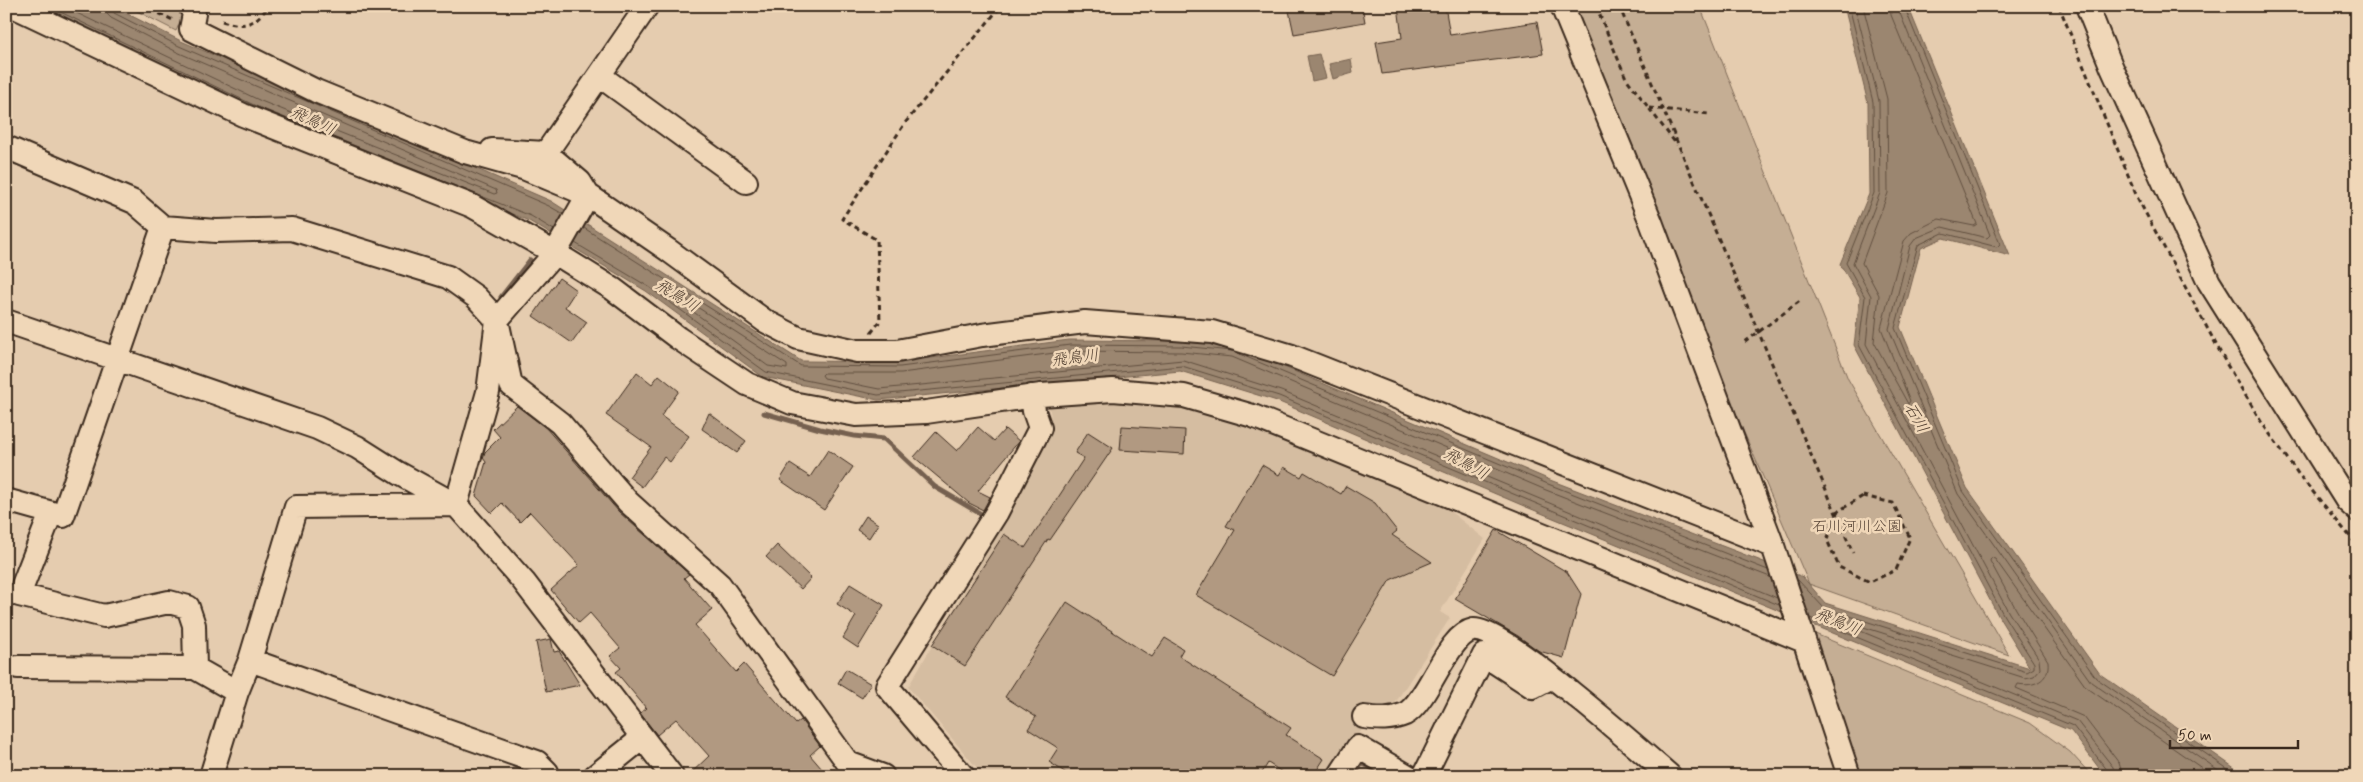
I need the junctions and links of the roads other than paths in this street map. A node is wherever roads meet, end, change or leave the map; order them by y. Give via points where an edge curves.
1 (14, 6) edge
2 (647, 6) edge
3 (1562, 6) edge
4 (2088, 6) edge
5 (192, 16) edge
6 (600, 76) junction
7 (6, 147) edge
8 (546, 153) junction
9 (472, 154) junction
10 (746, 182) dead end
11 (586, 199) junction
12 (163, 227) junction
13 (557, 249) junction
14 (497, 320) junction
15 (6, 321) edge
16 (116, 360) junction
17 (1032, 396) junction
18 (6, 500) edge
19 (2354, 500) edge
20 (456, 505) junction
21 (51, 513) junction
22 (1774, 546) junction
23 (1801, 632) junction
24 (250, 660) junction
25 (18, 667) dead end
26 (195, 668) junction
27 (1552, 677) junction
28 (237, 692) junction
29 (1364, 717) dead end
30 (641, 739) junction
31 (1349, 761) edge
32 (841, 770) edge
33 (212, 776) edge
34 (547, 776) edge
35 (595, 776) edge
36 (672, 776) edge
37 (883, 776) edge
38 (963, 776) edge
39 (1408, 776) edge
40 (1424, 776) edge
41 (1670, 776) edge
42 (1849, 776) edge

1 - 13 street via 243,115 472,206
2 - 6 street
3 - 22 street via 1650,222
4 - 19 street via 2112,68 2209,282
5 - 9 street via 316,90
6 - 8 street
6 - 10 street
7 - 12 street via 134,202
8 - 9 street via 486,150
8 - 11 street via 580,182
9 - 11 street via 526,169
11 - 13 street
11 - 22 street via 668,250 765,321 798,338 857,351 897,351 982,335 1085,322 1212,332 1292,356
12 - 14 street via 216,231 292,230 448,278 476,297
12 - 16 street
13 - 14 street
13 - 17 street via 747,384 792,403 856,415 926,412
14 - 20 street via 488,392
14 - 32 street via 511,385 560,423 628,502 720,585
15 - 16 street
16 - 20 street via 317,428 357,447 398,474
16 - 21 street via 63,516
17 - 23 street via 1113,390 1184,396 1253,416
17 - 38 street via 1040,428 997,512 888,686
18 - 21 street
20 - 24 street via 296,507
20 - 30 street via 524,582
21 - 26 street via 19,595 104,616 169,602 188,607 194,626
22 - 23 street
23 - 42 street
24 - 28 street
24 - 34 street via 537,762
25 - 26 street
26 - 28 street
27 - 29 street via 1496,638 1481,630 1472,630 1460,636 1421,696 1406,713 1386,720
27 - 40 street via 1533,687 1484,655
27 - 41 street
28 - 33 street
30 - 35 street
30 - 36 street
31 - 39 street
32 - 37 street

